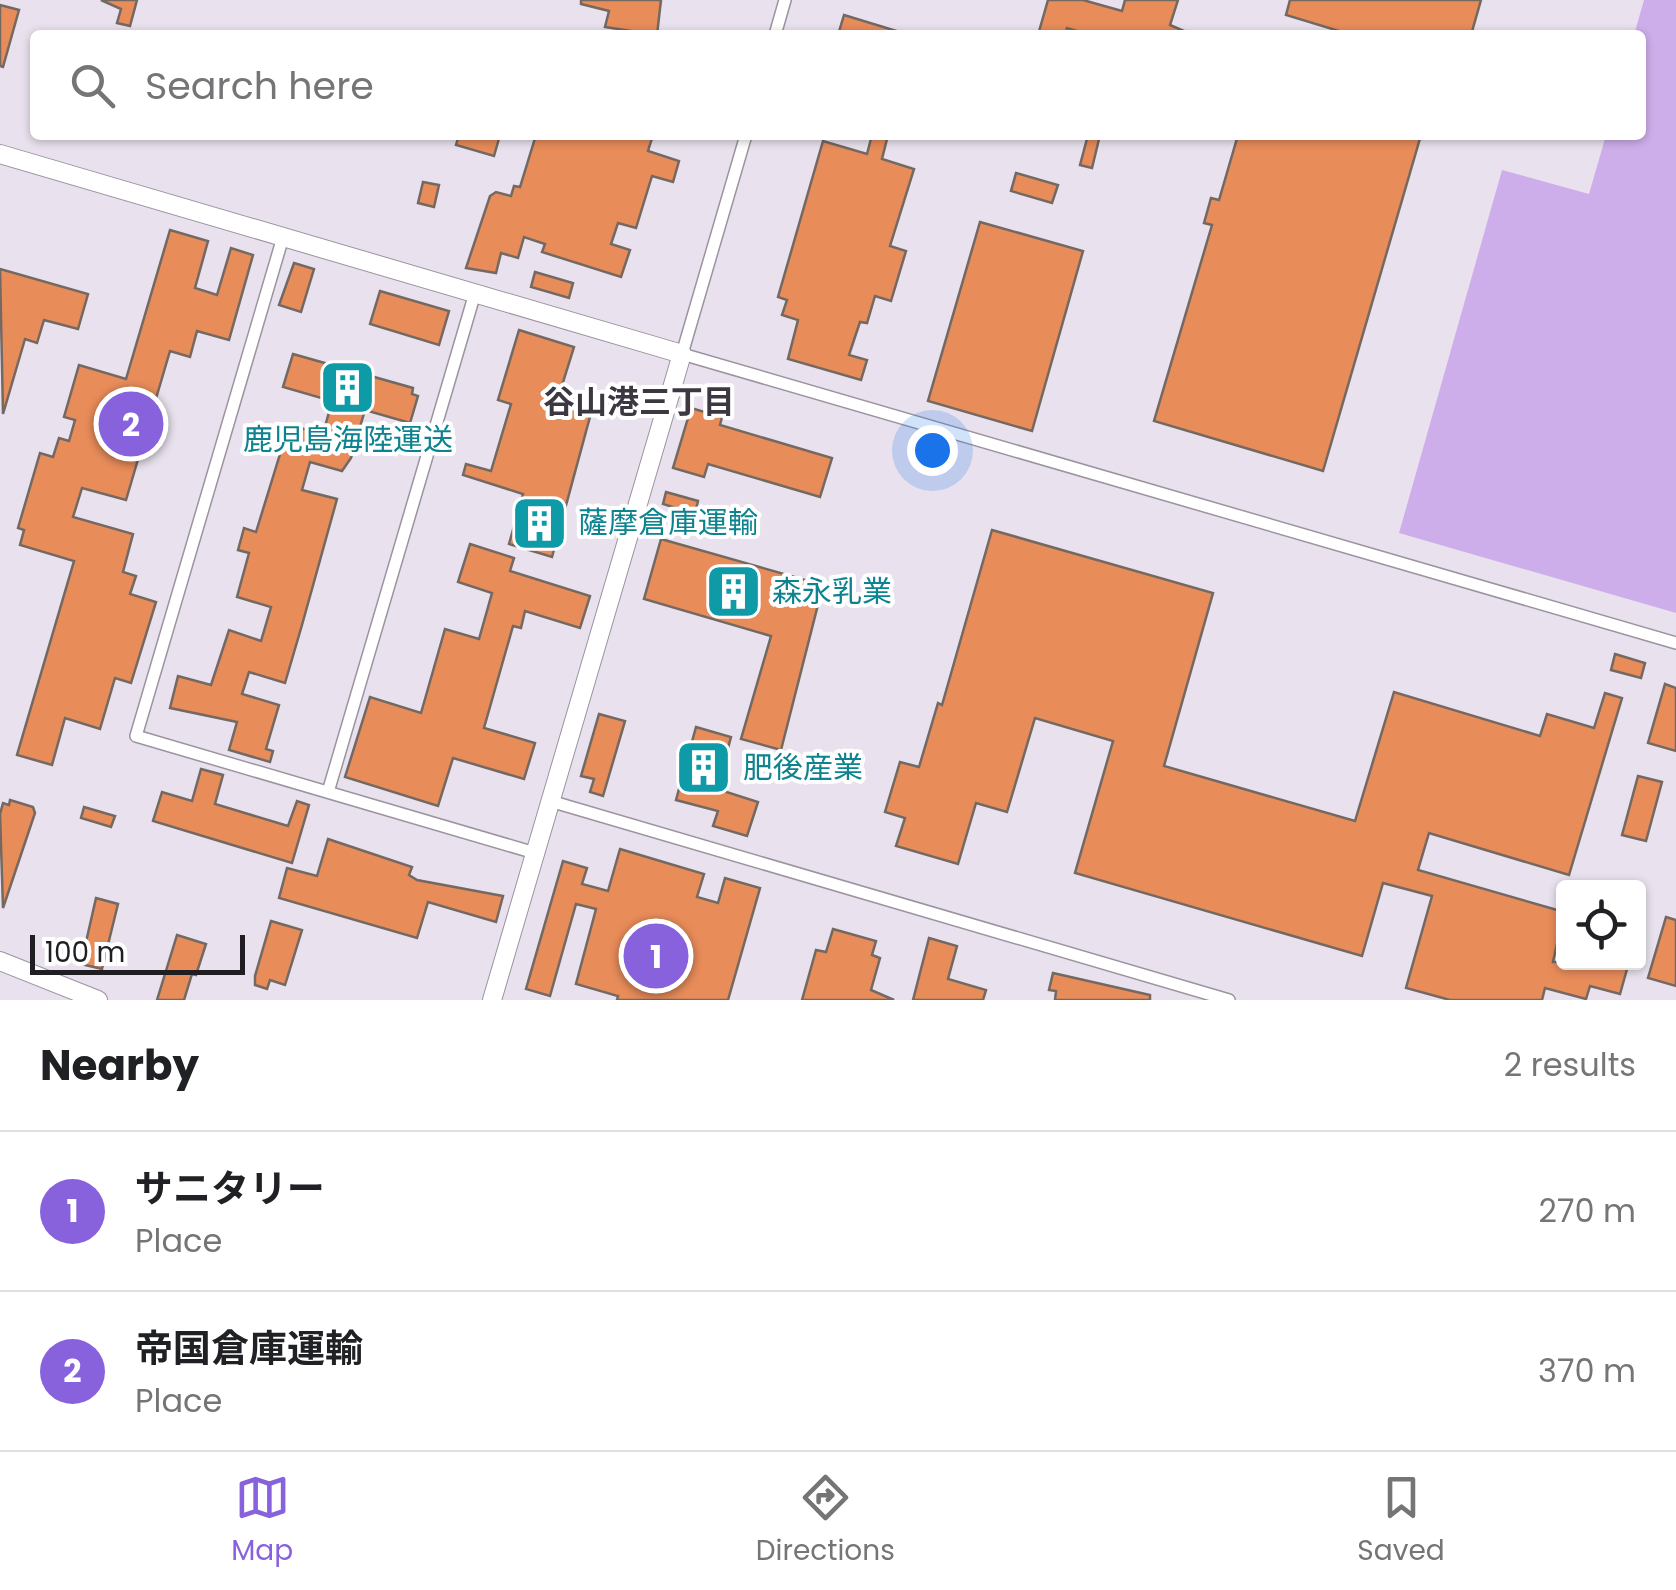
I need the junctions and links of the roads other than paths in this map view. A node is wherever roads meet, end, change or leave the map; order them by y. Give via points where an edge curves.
1 (785, 0) edge
2 (776, 30) edge
3 (745, 140) edge
4 (0, 154) edge
5 (283, 238) junction
6 (475, 293) junction
7 (682, 354) junction
8 (1676, 643) edge
9 (328, 792) junction
10 (550, 802) junction
11 (535, 853) junction
12 (0, 962) edge
13 (98, 1000) edge
14 (492, 1000) edge
15 (1229, 1000) edge

1 - 2 street
3 - 7 street
4 - 5 street
5 - 6 street
5 - 9 street via 136,736
6 - 7 street
6 - 9 street
7 - 8 street
7 - 10 street
9 - 11 street
10 - 11 street
10 - 15 street
11 - 14 street
12 - 13 street

